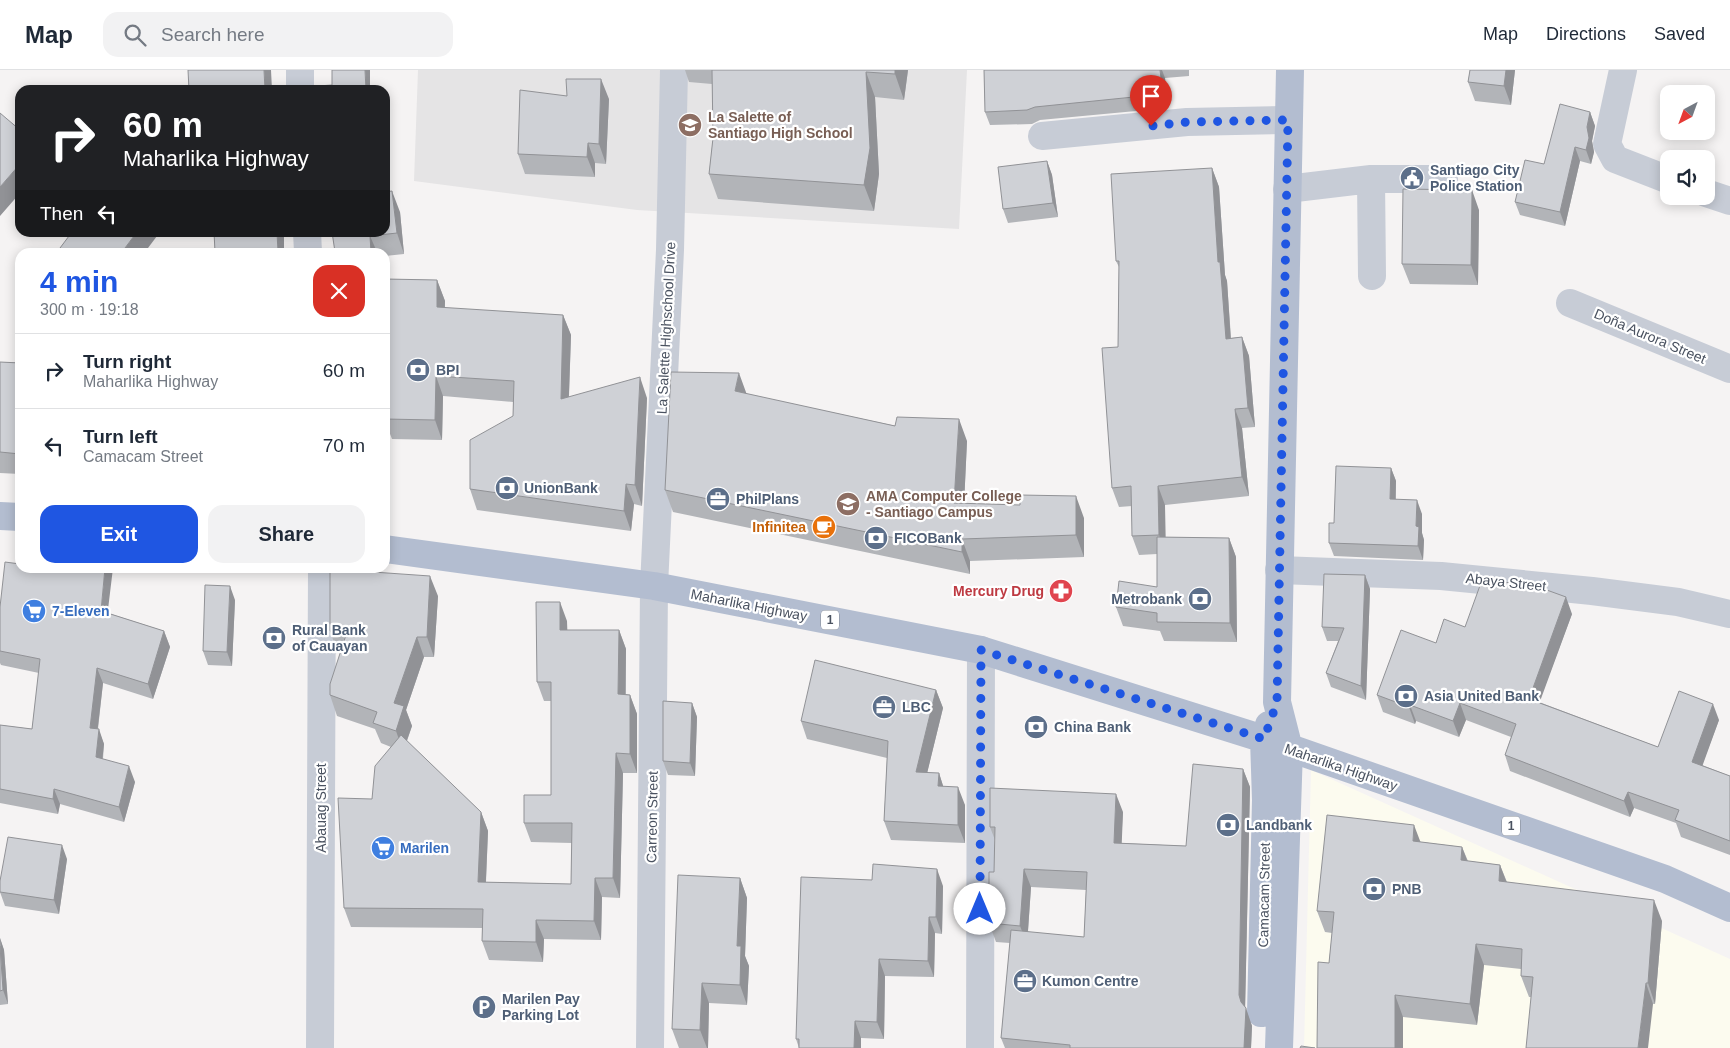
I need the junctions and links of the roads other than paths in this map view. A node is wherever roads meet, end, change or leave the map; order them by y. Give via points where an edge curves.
1 (300, 70) edge
2 (674, 70) edge
3 (1290, 70) edge
4 (1623, 70) edge
5 (300, 85) edge
6 (1288, 120) junction
7 (1042, 136) dead end
8 (1660, 177) edge
9 (1371, 179) junction
10 (1444, 179) dead end
11 (1287, 189) junction
12 (1715, 196) edge
13 (1730, 202) edge
14 (1372, 276) dead end
15 (1570, 303) dead end
16 (1730, 369) edge
17 (0, 516) edge
18 (15, 517) edge
19 (390, 550) edge
20 (1279, 570) junction
21 (322, 573) edge
22 (654, 586) junction
23 (1730, 614) edge
24 (981, 650) junction
25 (1277, 702) junction
26 (1264, 739) junction
27 (1289, 749) junction
28 (1730, 908) edge
29 (320, 1048) edge
30 (650, 1048) edge
31 (980, 1048) edge
32 (1261, 1048) edge
33 (1279, 1048) edge

1 - 5 street
2 - 22 street, La Salette Highschool Drive via 670,250
3 - 6 main road
4 - 8 street via 1607,144 1614,160
6 - 7 street via 1187,122
6 - 11 main road
9 - 10 street
9 - 11 street
9 - 14 street
11 - 20 main road
12 - 13 street
15 - 16 street, Doña Aurora Street
17 - 18 main road
19 - 22 main road, Maharlika Highway / 1
20 - 23 street, Abaya Street via 1441,576 1678,602
20 - 25 main road
21 - 29 street, Abauag Street
22 - 24 main road, Maharlika Highway / 1
22 - 30 street, Carreon Street
24 - 26 main road, Maharlika Highway / 1
24 - 31 street
25 - 26 main road, Camacam Street
25 - 27 main road, Camacam Street
26 - 27 main road, Maharlika Highway / 1
26 - 32 main road, Camacam Street via 1266,800
27 - 28 main road, Maharlika Highway / 1 via 1665,879
27 - 33 main road, Camacam Street

